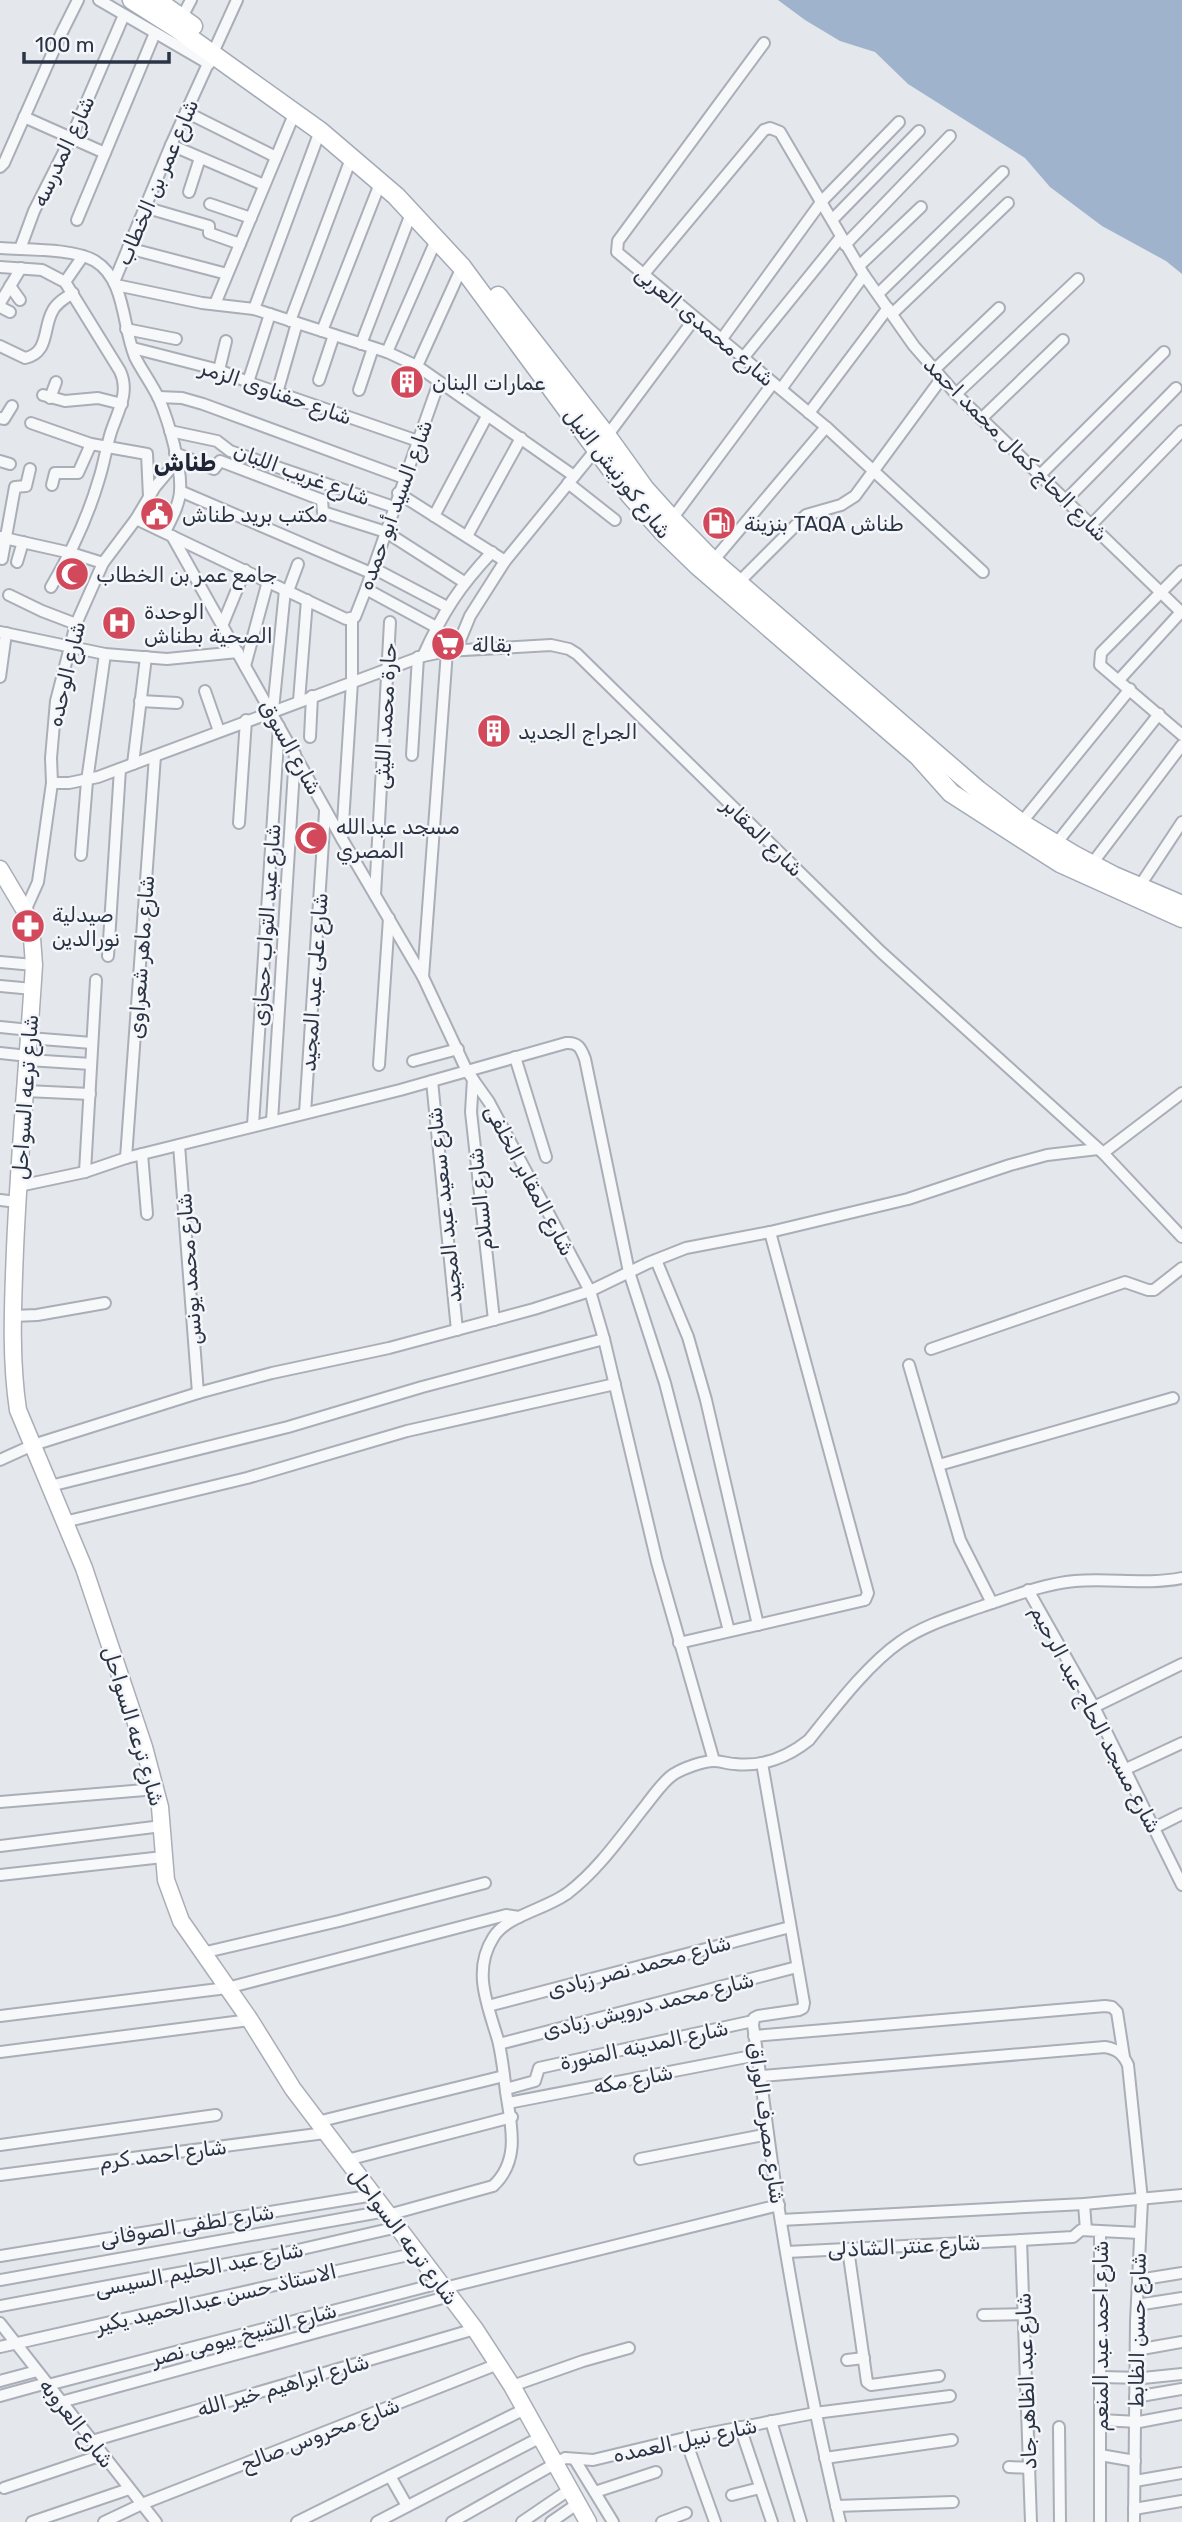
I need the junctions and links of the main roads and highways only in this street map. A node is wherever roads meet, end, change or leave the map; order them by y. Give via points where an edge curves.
1 (156, 0) edge
2 (128, 7) edge
3 (214, 54) junction
4 (602, 442) junction
5 (972, 797) junction
6 (0, 869) edge
7 (4, 888) edge
8 (1182, 905) edge
9 (1182, 918) edge
10 (588, 2522) edge

1 - 3 main road, شارع كورنيش النيل via 182,18
2 - 3 main road, شارع كورنيش النيل
3 - 4 main road, شارع كورنيش النيل via 352,156 412,211
3 - 4 main road, شارع كورنيش النيل via 339,131 412,197 483,276
4 - 5 main road, شارع كورنيش النيل via 713,561
4 - 5 main road, شارع كورنيش النيل via 630,495 680,550 918,756 951,793
5 - 8 main road, شارع كورنيش النيل via 1091,864
5 - 9 main road, شارع كورنيش النيل via 1078,873
6 - 7 main road, شارع ترعه السواحل
7 - 10 main road, شارع ترعه السواحل via 25,911 34,965 18,1194 14,1383 23,1426 84,1568 157,1789 172,1899 181,1921 321,2128 475,2329

